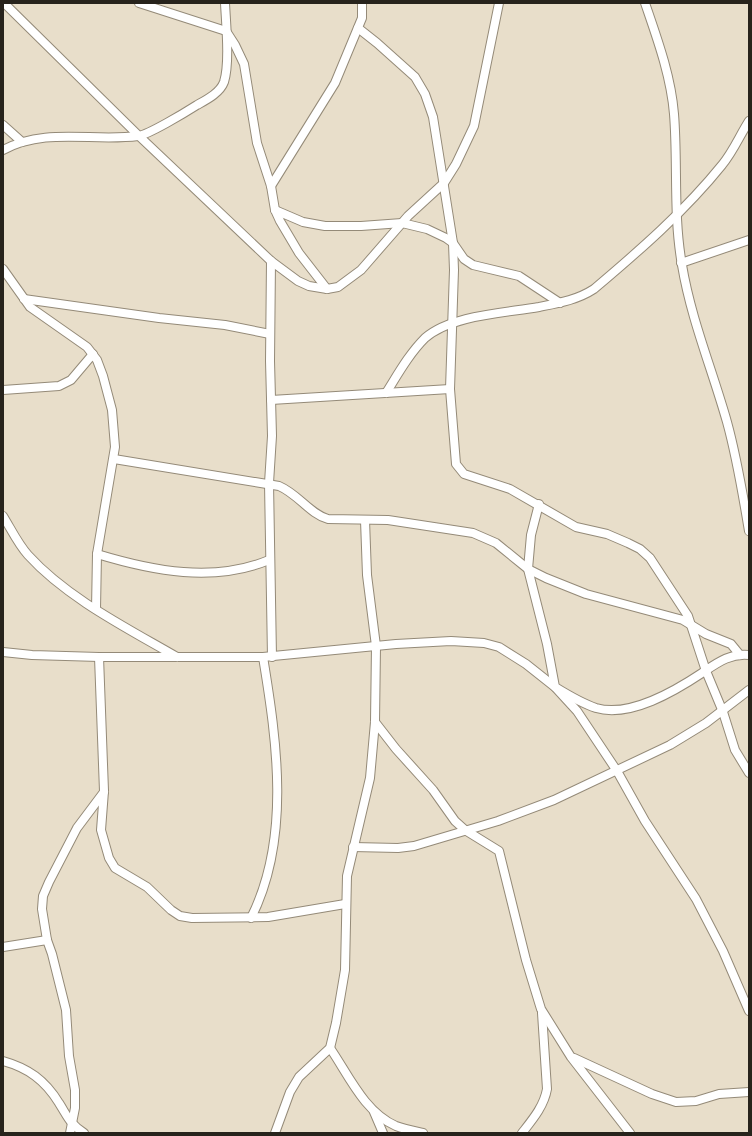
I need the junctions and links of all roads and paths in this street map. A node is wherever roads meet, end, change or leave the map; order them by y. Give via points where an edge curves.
1 (139, 3) edge
2 (224, 3) edge
3 (362, 3) edge
4 (499, 3) edge
5 (645, 3) edge
6 (6, 4) edge
7 (358, 28) junction
8 (226, 31) junction
9 (749, 121) edge
10 (3, 125) edge
11 (139, 136) junction
12 (22, 142) junction
13 (3, 150) edge
14 (444, 183) junction
15 (271, 186) junction
16 (275, 210) junction
17 (677, 214) junction
18 (402, 223) junction
19 (749, 240) edge
20 (453, 244) junction
21 (271, 261) junction
22 (681, 263) junction
23 (3, 269) edge
24 (326, 289) junction
25 (24, 299) junction
26 (560, 303) junction
27 (452, 322) junction
28 (270, 334) junction
29 (93, 354) junction
30 (450, 389) junction
31 (3, 390) edge
32 (386, 393) junction
33 (271, 400) junction
34 (114, 459) junction
35 (269, 483) junction
36 (539, 504) junction
37 (3, 516) edge
38 (366, 520) junction
39 (749, 531) edge
40 (97, 554) junction
41 (269, 560) junction
42 (528, 569) junction
43 (96, 608) junction
44 (692, 624) junction
45 (376, 646) junction
46 (4, 654) edge
47 (740, 655) junction
48 (749, 655) edge
49 (100, 657) junction
50 (177, 657) junction
51 (267, 657) junction
52 (706, 671) junction
53 (555, 687) junction
54 (749, 690) edge
55 (723, 712) junction
56 (375, 722) junction
57 (617, 771) junction
58 (749, 773) edge
59 (104, 791) junction
60 (465, 830) junction
61 (353, 847) junction
62 (345, 904) junction
63 (251, 918) junction
64 (46, 940) junction
65 (3, 947) edge
66 (541, 1009) junction
67 (749, 1011) edge
68 (330, 1048) junction
69 (571, 1057) junction
70 (3, 1061) edge
71 (749, 1092) edge
72 (371, 1106) junction
73 (71, 1129) edge
74 (84, 1133) edge
75 (275, 1133) edge
76 (383, 1133) edge
77 (423, 1133) edge
78 (522, 1133) edge
79 (630, 1133) edge

1 - 8 street
2 - 8 street
3 - 7 street via 362,18
4 - 14 street via 474,126 461,155
5 - 17 street via 673,106
6 - 11 street
7 - 14 street via 406,68 426,94 433,117
7 - 15 street via 336,83
8 - 11 street via 226,72 221,87 181,115
8 - 15 street via 244,64 257,143
9 - 17 street via 723,164
10 - 12 street
11 - 12 street via 46,137
11 - 21 street
12 - 13 street
14 - 18 street
14 - 20 street
15 - 16 street
16 - 18 street via 303,222 325,226
16 - 24 street via 299,253
17 - 22 street
17 - 26 street via 594,289 585,295
18 - 20 street via 436,232
18 - 24 street via 356,274 338,287
19 - 22 street
20 - 26 street via 464,259 473,265 519,276
20 - 27 street
21 - 24 street via 298,281
21 - 28 street
22 - 39 street via 695,322 727,422
23 - 25 street
25 - 28 street via 225,325
25 - 29 street via 40,315 76,337
26 - 27 street
27 - 30 street
27 - 32 street via 426,338 405,362
28 - 33 street
29 - 31 street via 71,380 59,386
29 - 34 street via 103,376 112,410 115,430
30 - 32 street
30 - 36 street via 454,453 460,471 510,489
32 - 33 street
33 - 35 street
34 - 35 street
34 - 40 street
35 - 38 street via 288,490 325,518
35 - 41 street
36 - 42 street via 531,535
36 - 44 street via 576,527 607,534 640,549 664,578
37 - 43 street via 26,554
38 - 42 street via 400,522 473,533 496,543
38 - 45 street via 367,575
40 - 41 street via 134,565 182,572 236,571
40 - 43 street
41 - 51 street
42 - 44 street via 586,594 673,616
42 - 53 street
43 - 50 street
44 - 47 street via 706,634 731,644
44 - 52 street
45 - 51 street
45 - 53 street via 452,640 484,643 499,647 515,656
45 - 56 street
46 - 49 street
47 - 48 street
47 - 52 street via 723,659
49 - 50 street
49 - 59 street
50 - 51 street
51 - 63 street via 275,744 276,823 267,881
52 - 53 street via 684,686 654,700 614,710 597,708
52 - 55 street
53 - 57 street via 576,711
54 - 55 street
55 - 57 street via 670,745
55 - 58 street via 735,750
56 - 60 street
56 - 61 street via 370,778
57 - 60 street via 547,803 498,822
57 - 67 street via 645,821 696,898
59 - 63 street via 101,830 108,858 115,868 147,887 180,916 215,919
59 - 64 street via 77,828 43,896
60 - 61 street via 414,846
60 - 66 street via 499,851
61 - 62 street
62 - 63 street
62 - 68 street via 345,970
64 - 65 street
64 - 73 street via 66,1010 69,1056 75,1090
66 - 69 street
66 - 78 street via 547,1089 539,1111
68 - 72 street via 355,1088
68 - 75 street via 299,1077 290,1092
69 - 71 street via 591,1068 676,1102
69 - 79 street
70 - 73 street via 24,1068 38,1078 51,1091
72 - 76 street
72 - 77 street via 395,1125
73 - 74 street

